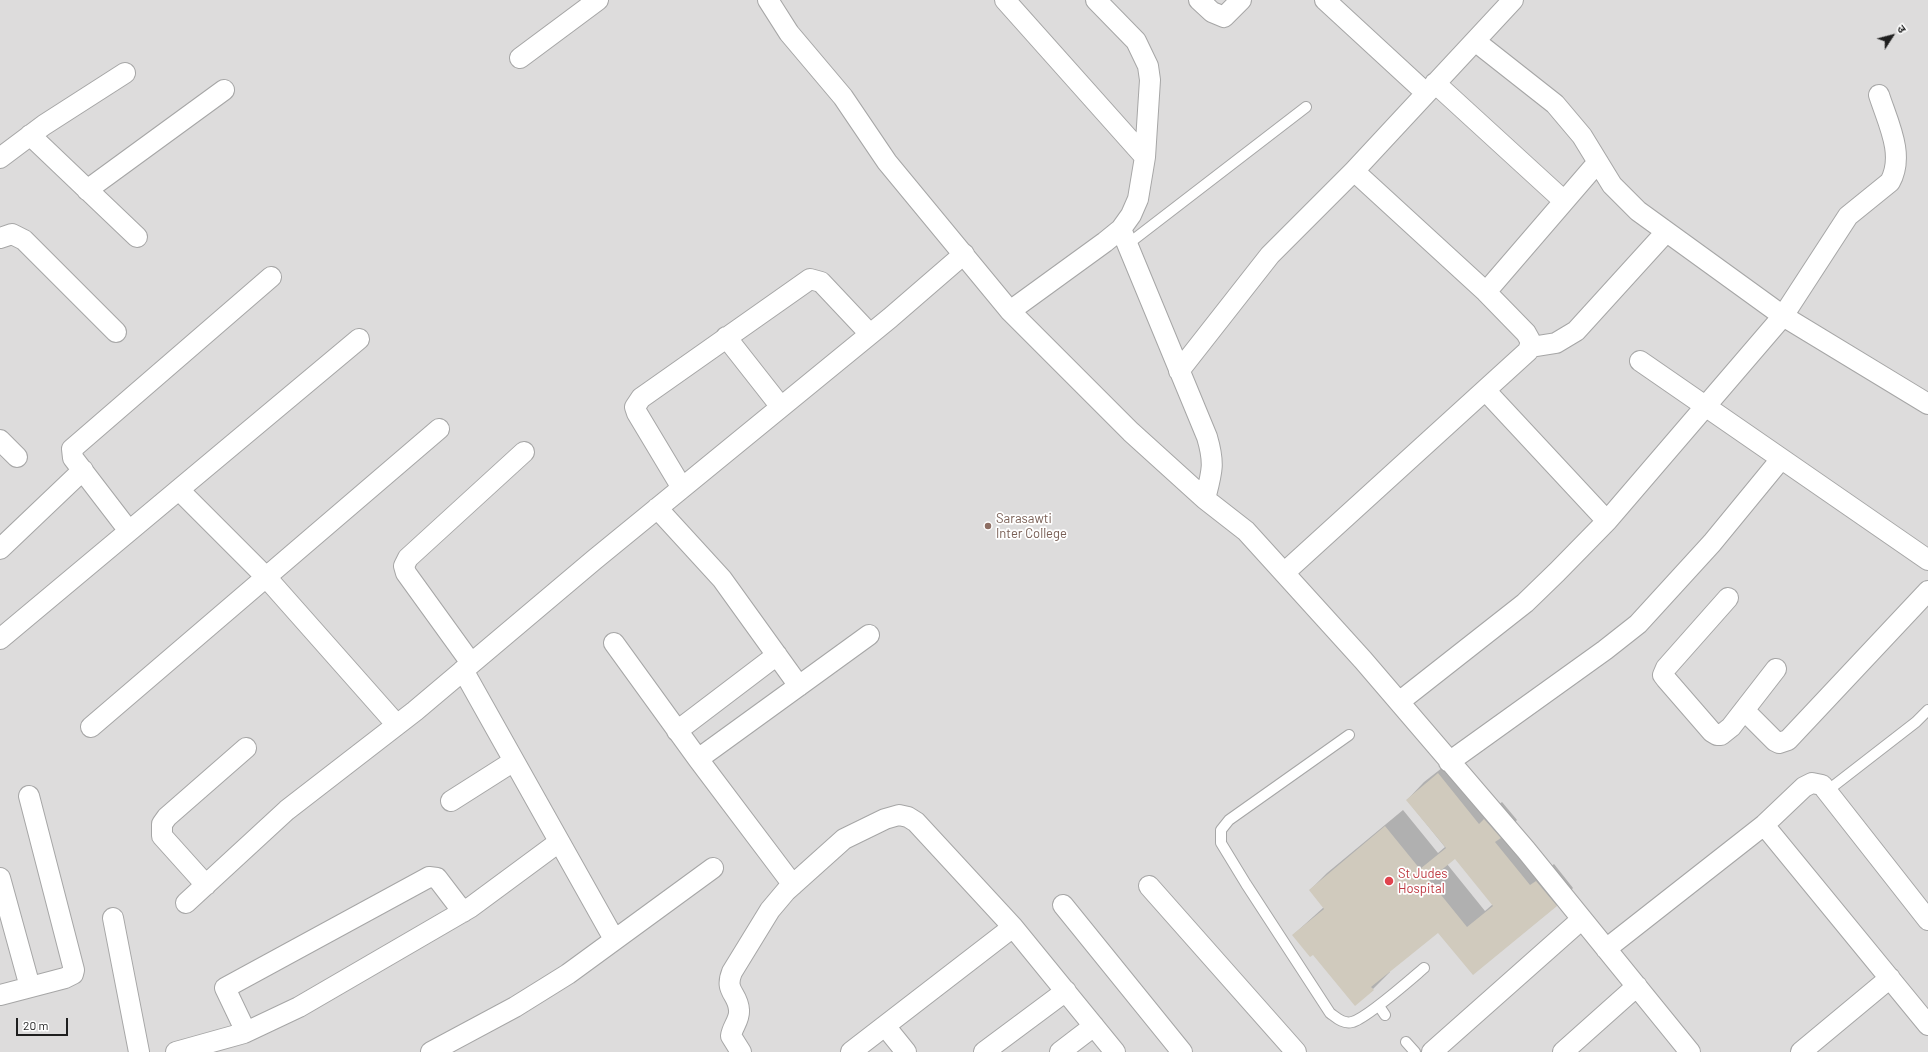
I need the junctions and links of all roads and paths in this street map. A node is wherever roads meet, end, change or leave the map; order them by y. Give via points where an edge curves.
1 (598, 0) edge
2 (768, 0) edge
3 (1005, 0) edge
4 (1096, 0) edge
5 (1199, 0) edge
6 (1241, 0) edge
7 (1325, 0) edge
8 (1513, 0) edge
9 (1475, 41) junction
10 (520, 58) dead end
11 (125, 73) dead end
12 (1431, 88) junction
13 (224, 90) dead end
14 (1879, 95) dead end
15 (1306, 106) dead end
16 (30, 135) junction
17 (1145, 157) junction
18 (0, 158) edge
19 (1598, 162) junction
20 (1354, 171) junction
21 (87, 190) junction
22 (1564, 201) junction
23 (1666, 232) junction
24 (1124, 236) junction
25 (137, 237) dead end
26 (0, 238) edge
27 (964, 254) junction
28 (271, 277) dead end
29 (1486, 292) junction
30 (1010, 311) junction
31 (1783, 316) junction
32 (116, 332) dead end
33 (870, 334) junction
34 (726, 338) junction
35 (359, 339) dead end
36 (1530, 347) junction
37 (1640, 361) dead end
38 (1179, 371) junction
39 (1485, 390) junction
40 (1928, 404) edge
41 (1707, 405) junction
42 (781, 407) junction
43 (439, 429) dead end
44 (0, 440) edge
45 (524, 452) dead end
46 (17, 457) dead end
47 (1781, 459) junction
48 (83, 470) junction
49 (682, 488) junction
50 (179, 490) junction
51 (1205, 499) junction
52 (657, 508) junction
53 (1607, 521) junction
54 (129, 531) junction
55 (0, 549) edge
56 (1925, 552) edge
57 (1284, 573) junction
58 (266, 577) junction
59 (1928, 590) edge
60 (1728, 598) dead end
61 (2, 635) edge
62 (869, 635) dead end
63 (614, 643) dead end
64 (777, 655) junction
65 (467, 666) junction
66 (1776, 669) dead end
67 (799, 686) junction
68 (1398, 702) junction
69 (1744, 710) junction
70 (1928, 710) edge
71 (397, 725) junction
72 (91, 727) dead end
73 (677, 731) junction
74 (1349, 735) dead end
75 (246, 748) dead end
76 (698, 759) junction
77 (514, 761) junction
78 (1449, 762) junction
79 (1827, 791) junction
80 (29, 796) dead end
81 (451, 801) dead end
82 (1764, 825) junction
83 (559, 842) junction
84 (713, 868) dead end
85 (0, 878) edge
86 (206, 885) junction
87 (793, 885) junction
88 (1149, 886) dead end
89 (186, 903) dead end
90 (1063, 905) dead end
91 (463, 912) junction
92 (113, 918) dead end
93 (1582, 919) junction
94 (1928, 920) edge
95 (1013, 927) junction
96 (614, 939) junction
97 (1606, 949) junction
98 (1424, 968) dead end
99 (1890, 978) junction
100 (1637, 986) junction
101 (30, 987) junction
102 (1066, 991) junction
103 (0, 995) edge
104 (1379, 1006) junction
105 (1385, 1015) dead end
106 (1928, 1025) edge
107 (885, 1026) junction
108 (1094, 1026) junction
109 (246, 1032) junction
110 (1406, 1042) dead end
111 (1566, 1051) edge
112 (139, 1052) edge
113 (176, 1052) edge
114 (431, 1052) edge
115 (741, 1052) edge
116 (852, 1052) edge
117 (906, 1052) edge
118 (984, 1052) edge
119 (1060, 1052) edge
120 (1115, 1052) edge
121 (1182, 1052) edge
122 (1296, 1052) edge
123 (1415, 1052) edge
124 (1432, 1052) edge
125 (1690, 1052) edge
126 (1801, 1052) edge

1 - 10 street
2 - 27 street via 789,33 842,97 887,162
3 - 17 street
4 - 17 street via 1128,31 1142,50 1148,66 1150,80
5 - 6 street via 1212,12 1224,17
7 - 12 street
8 - 9 street
9 - 12 street
9 - 19 street via 1555,104 1582,136
11 - 16 street
12 - 20 street
12 - 22 street
13 - 21 street
14 - 31 street via 1897,153 1893,178 1887,186 1848,216
15 - 24 lane
16 - 18 street
16 - 21 street
17 - 24 street via 1138,200
19 - 22 street
19 - 23 street via 1622,197
20 - 29 street
20 - 38 street via 1270,255
21 - 25 street
22 - 29 street
23 - 31 street
23 - 36 street via 1576,331 1556,344
24 - 30 street via 1105,242
24 - 38 street
26 - 32 street via 12,234 24,240
27 - 30 street
27 - 33 street
28 - 48 street via 74,447 72,455
29 - 36 street via 1526,333 1530,338
30 - 51 street via 1131,432
31 - 40 street
31 - 41 street
33 - 34 street via 820,282 810,279
33 - 42 street
34 - 42 street
34 - 49 street via 641,398 635,407
35 - 50 street
36 - 39 street
37 - 41 street
38 - 51 street via 1213,457 1212,473
39 - 53 street
39 - 57 street
41 - 47 street
41 - 53 street
42 - 49 street
43 - 58 street
44 - 46 street
45 - 65 street via 408,558 404,566 406,573
47 - 56 street
47 - 78 street via 1712,543 1638,624
48 - 54 street
48 - 55 street
49 - 52 street
50 - 54 street
50 - 58 street
51 - 57 street via 1246,531
52 - 64 street via 722,579
52 - 65 street
53 - 68 street via 1525,603
54 - 61 street
57 - 68 street
58 - 71 street
58 - 72 street
59 - 69 street via 1788,740 1779,743 1775,741
60 - 69 street via 1666,668 1663,675 1716,735 1726,732
62 - 67 street
63 - 73 street
64 - 67 street
64 - 73 street
65 - 71 street
65 - 77 street
66 - 69 street
67 - 76 street
68 - 78 street
70 - 79 lane
71 - 86 street via 287,810
73 - 76 street
74 - 104 lane via 1229,820 1220,836 1221,843 1246,884 1330,1013 1344,1022 1353,1022
75 - 86 street via 162,824 162,836
76 - 87 street
77 - 81 street
77 - 83 street
78 - 93 street
79 - 82 street via 1822,785 1812,783 1804,787
79 - 94 street
80 - 101 street via 74,966 73,974 69,976
82 - 97 street
82 - 99 street
83 - 91 street via 494,892
83 - 96 street
84 - 96 street
85 - 101 street
86 - 89 street
87 - 95 street via 851,836 899,815 916,822
87 - 115 street via 770,910 730,977 731,992 740,1012 731,1036
88 - 122 street
90 - 121 street
91 - 109 street via 299,1007
91 - 109 street via 437,878 429,877 225,988
92 - 112 street
93 - 97 street
93 - 124 street
95 - 102 street
95 - 107 street
96 - 114 street via 547,988
97 - 100 street
98 - 104 lane
99 - 106 street
99 - 126 street
100 - 111 street
100 - 125 street
101 - 103 street
102 - 108 street
102 - 118 street
104 - 105 lane
107 - 116 street
107 - 117 street
108 - 119 street
108 - 120 street
109 - 113 street
110 - 123 lane

